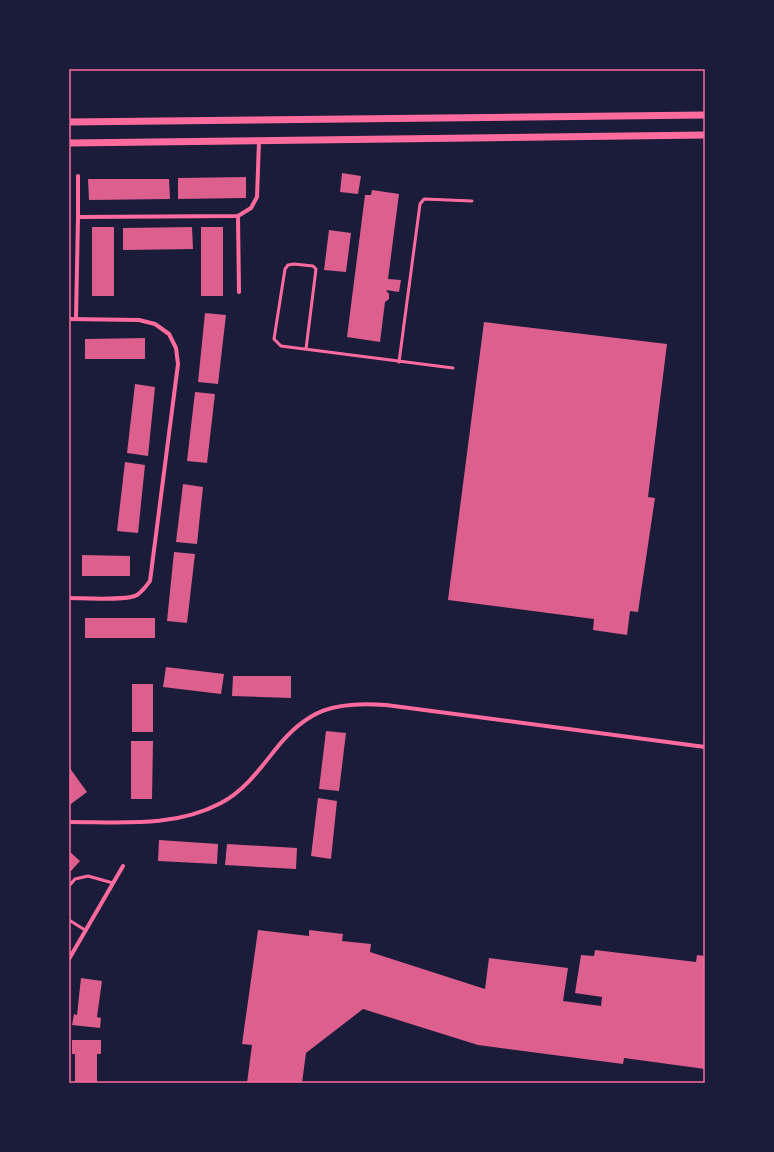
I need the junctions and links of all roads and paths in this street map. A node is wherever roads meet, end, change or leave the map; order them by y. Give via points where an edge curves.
1 (705, 115) edge
2 (69, 122) edge
3 (705, 135) edge
4 (259, 141) junction
5 (69, 144) edge
6 (78, 176) dead end
7 (472, 201) dead end
8 (238, 216) junction
9 (78, 217) junction
10 (239, 292) dead end
11 (69, 319) edge
12 (76, 319) junction
13 (306, 349) junction
14 (399, 362) junction
15 (453, 368) dead end
16 (69, 598) edge
17 (705, 747) edge
18 (69, 822) edge
19 (123, 866) dead end
20 (113, 883) junction
21 (69, 886) edge
22 (69, 920) edge
23 (85, 930) junction
24 (69, 959) edge

1 - 2 street
3 - 4 street
4 - 5 street
4 - 8 street via 258,196 251,208
6 - 9 street
7 - 14 lane via 424,199 420,204
8 - 9 street
8 - 10 street
9 - 12 street
11 - 12 street
12 - 16 street via 139,320 155,324 169,334 176,348 178,364 150,580 144,590 136,596
13 - 13 lane via 281,346 274,339 285,268 288,265 313,266 316,270
13 - 14 lane
14 - 15 lane
17 - 18 street via 386,705 346,704 310,716 290,732 258,772 235,794 197,814 148,822
19 - 20 street
20 - 21 lane via 88,876 75,879
20 - 23 street
22 - 23 lane
23 - 24 street

